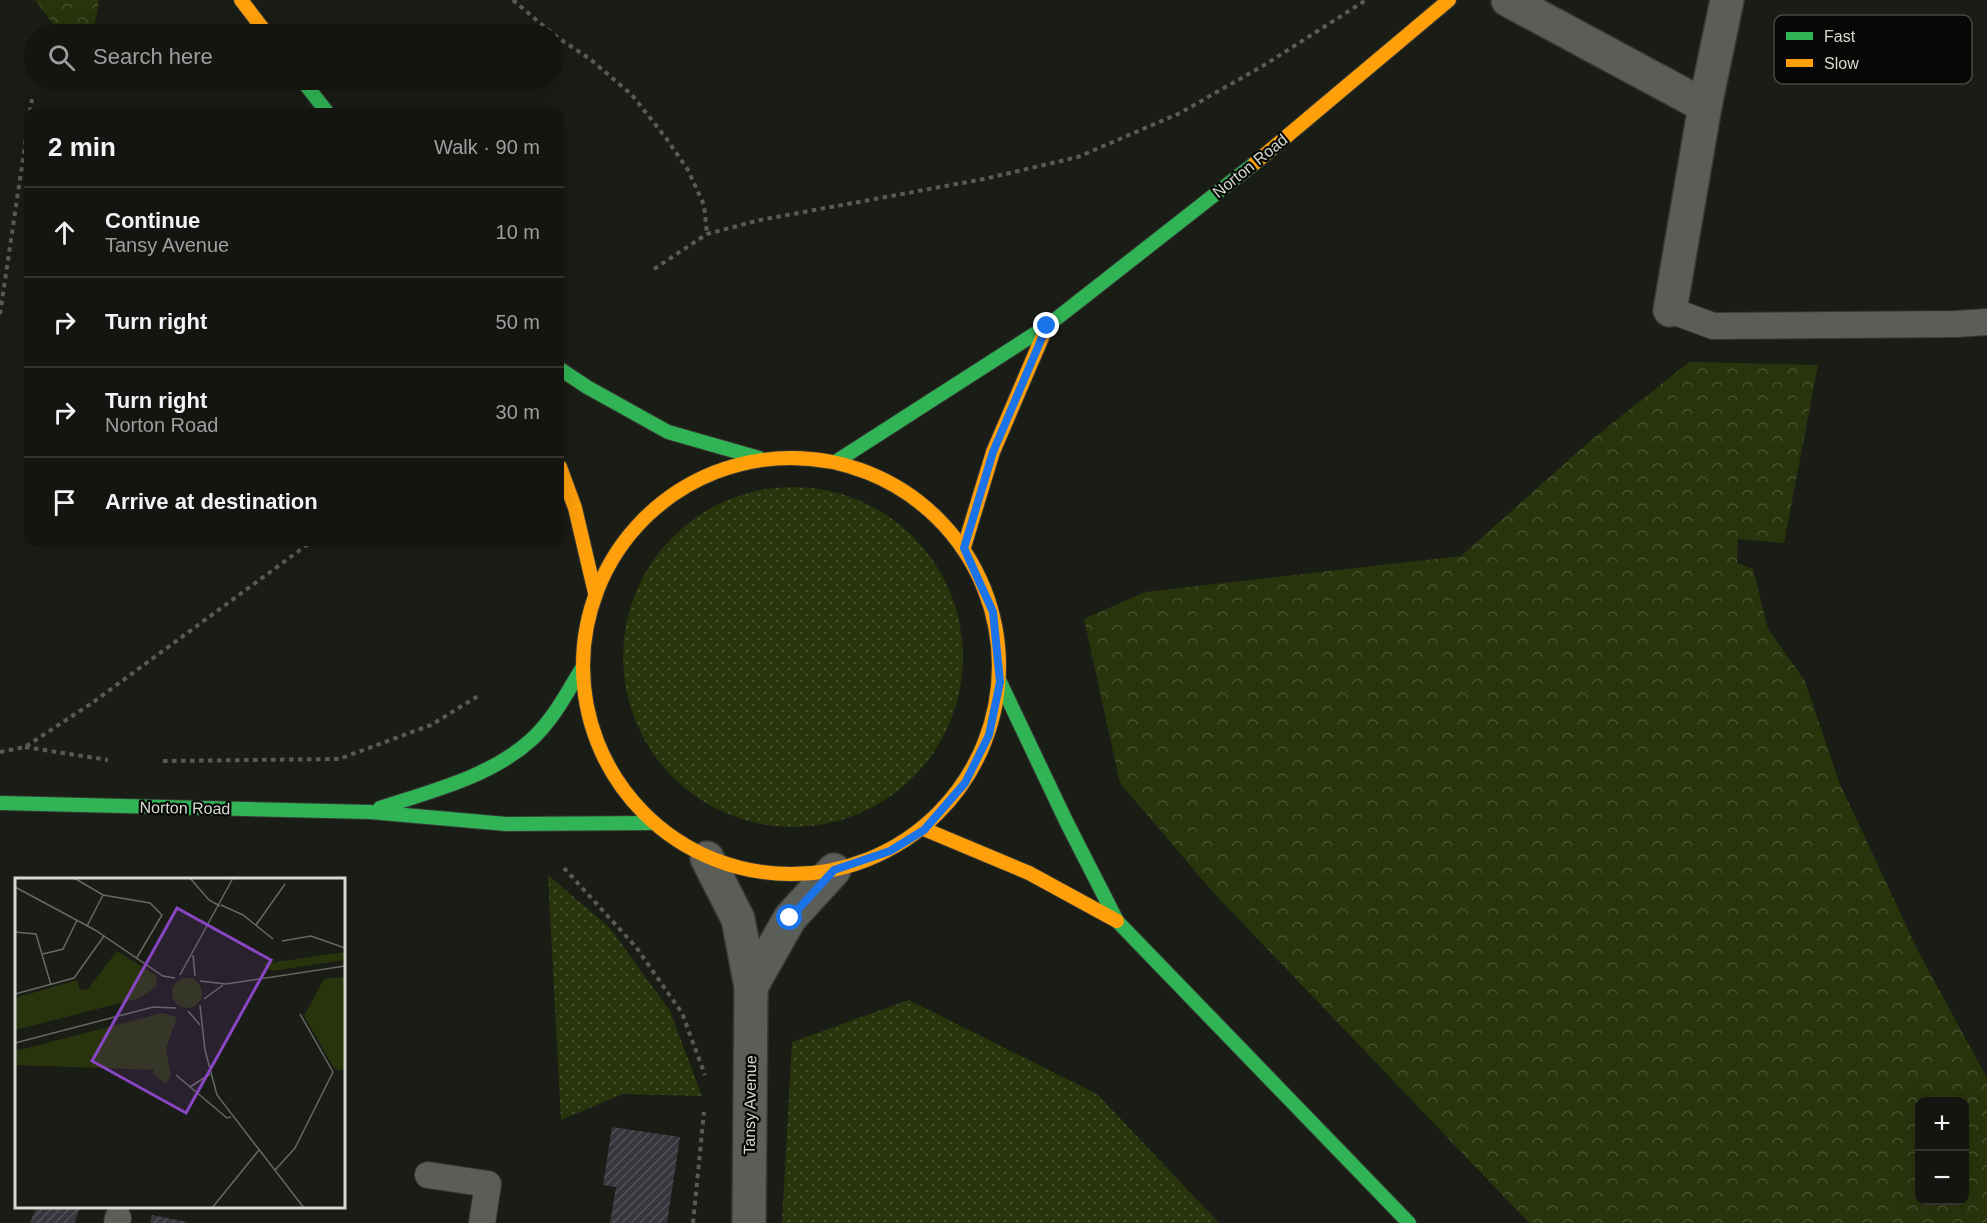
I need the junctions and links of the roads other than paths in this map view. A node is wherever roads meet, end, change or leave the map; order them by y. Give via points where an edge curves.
1 (241, 0) edge
2 (1449, 0) edge
3 (1508, 0) edge
4 (1727, 0) edge
5 (259, 24) edge
6 (310, 90) edge
7 (1704, 106) junction
8 (324, 108) edge
9 (1670, 310) joint
10 (1987, 322) edge
11 (1047, 326) junction
12 (564, 372) edge
13 (759, 459) junction
14 (837, 461) junction
15 (564, 478) edge
16 (964, 548) junction
17 (595, 592) junction
18 (582, 668) junction
19 (1000, 682) junction
20 (0, 803) edge
21 (370, 812) junction
22 (654, 823) junction
23 (924, 830) junction
24 (707, 858) junction
25 (834, 870) junction
26 (1117, 921) junction
27 (751, 987) junction
28 (428, 1175) dead end
29 (482, 1223) edge
30 (749, 1223) edge
31 (1409, 1223) edge

1 - 5 main road
2 - 11 main road, Norton Road via 1260,159
3 - 7 street
4 - 7 street
6 - 8 main road
7 - 9 street
9 - 10 lane via 1713,326
11 - 14 main road, Norton Road
11 - 16 main road, Norton Road via 993,452
12 - 13 main road via 668,432
13 - 14 main road
13 - 17 main road via 716,470 676,491 642,518 615,553
14 - 16 main road via 885,479 929,508
15 - 17 main road
16 - 19 main road via 993,612
17 - 18 main road via 585,629
18 - 21 main road, Norton Road via 546,724 525,746 490,768
18 - 22 main road via 591,726 616,779
19 - 23 main road via 989,735 965,783
19 - 26 main road
20 - 21 main road, Norton Road
21 - 22 main road, Norton Road via 506,824
22 - 24 main road
23 - 25 main road via 890,851
23 - 26 main road via 1029,873
24 - 25 main road via 750,871 796,875
24 - 27 street, Tansy Avenue via 738,920
25 - 27 street, Tansy Avenue via 790,918
26 - 31 main road
27 - 30 street, Tansy Avenue
28 - 29 lane via 488,1184

